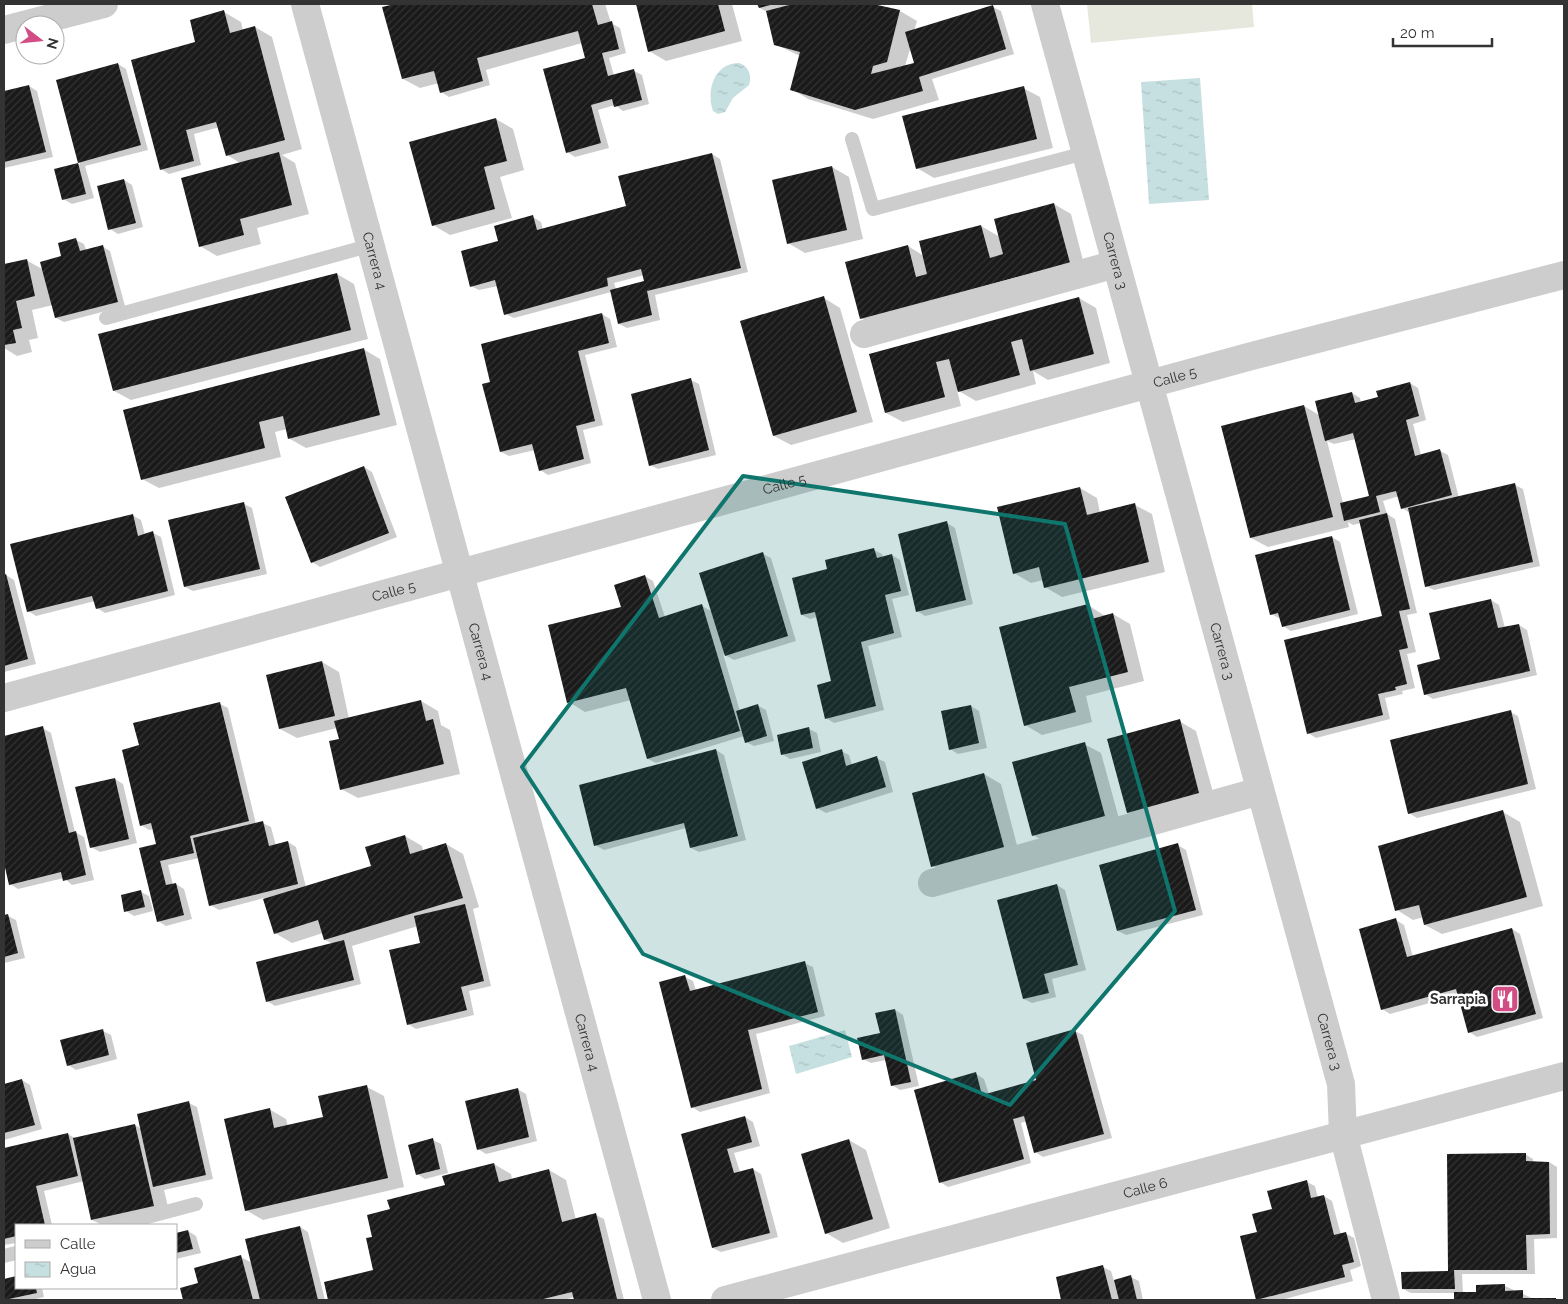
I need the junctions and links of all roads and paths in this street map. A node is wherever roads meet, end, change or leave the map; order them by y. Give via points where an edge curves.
1 (104, 4) edge
2 (305, 4) edge
3 (1045, 4) edge
4 (4, 30) edge
5 (852, 139) dead end
6 (1085, 153) junction
7 (372, 245) junction
8 (1116, 264) junction
9 (1564, 275) edge
10 (106, 318) dead end
11 (864, 334) dead end
12 (1149, 385) junction
13 (460, 574) junction
14 (4, 698) edge
15 (1260, 792) junction
16 (932, 883) dead end
17 (1564, 1076) edge
18 (1344, 1134) junction
19 (196, 1204) dead end
20 (121, 1224) edge
21 (656, 1300) edge
22 (725, 1300) edge
23 (1386, 1300) edge

1 - 4 street
2 - 7 street, Carrera 4
3 - 6 street, Carrera 3
5 - 6 lane via 873,209
6 - 8 street, Carrera 3
7 - 10 lane
7 - 13 street, Carrera 4
8 - 11 street
8 - 12 street, Carrera 3
9 - 12 street, Calle 5
12 - 13 street, Calle 5
12 - 15 street, Carrera 3
13 - 14 street, Calle 5
13 - 21 street, Carrera 4
15 - 16 street
15 - 18 street, Carrera 3 via 1341,1084
17 - 18 street, Calle 6
18 - 22 street, Calle 6
18 - 23 street, Carrera 3
19 - 20 lane

